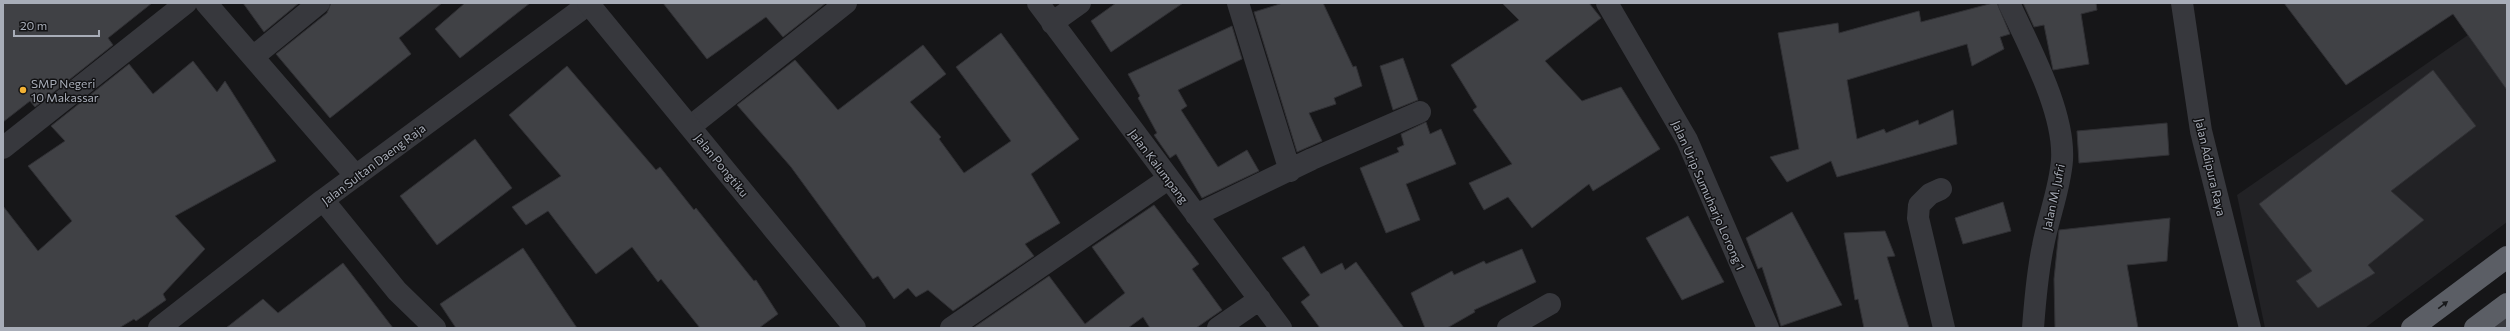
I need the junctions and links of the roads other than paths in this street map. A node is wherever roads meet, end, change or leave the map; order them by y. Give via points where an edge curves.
1 (186, 3) edge
2 (206, 3) edge
3 (319, 3) edge
4 (589, 3) edge
5 (846, 3) edge
6 (1038, 3) edge
7 (1080, 3) edge
8 (1238, 3) edge
9 (1607, 3) edge
10 (2009, 3) edge
11 (2182, 3) edge
12 (1052, 23) junction
13 (252, 57) junction
14 (1420, 112) dead end
15 (691, 126) junction
16 (3, 148) edge
17 (1290, 171) junction
18 (356, 176) junction
19 (1168, 179) junction
20 (1941, 189) dead end
21 (324, 200) junction
22 (1196, 214) junction
23 (2507, 257) edge
24 (1260, 300) junction
25 (1550, 304) dead end
26 (2504, 314) edge
27 (159, 328) edge
28 (436, 328) edge
29 (855, 328) edge
30 (952, 328) edge
31 (1218, 328) edge
32 (1280, 328) edge
33 (1508, 328) edge
34 (1768, 328) edge
35 (1944, 328) edge
36 (2033, 328) edge
37 (2250, 328) edge
38 (2412, 328) edge
39 (2474, 328) edge

1 - 16 street
2 - 13 street
3 - 13 street
4 - 15 street, Jalan Pongtiku
4 - 18 street, Jalan Sultan Daeng Raja
5 - 15 street
6 - 12 street, Jalan Kalumpang
7 - 12 street
8 - 17 street
9 - 34 street, Jalan Urip Sumuharjo Lorong 1 via 1687,140
10 - 36 street, Jalan M. Jufri via 2053,105 2060,133 2062,160 2042,247 2035,291
11 - 37 street, Jalan Adipura Raya via 2201,130
12 - 19 street, Jalan Kalumpang
13 - 18 street
14 - 17 street
15 - 29 street, Jalan Pongtiku
17 - 22 street
18 - 21 street, Jalan Sultan Daeng Raja
19 - 22 street, Jalan Kalumpang
19 - 30 street
20 - 35 street via 1930,194 1919,205 1918,218
21 - 27 street, Jalan Sultan Daeng Raja
21 - 28 street via 397,291
22 - 24 street, Jalan Kalumpang
38 -> 23 highway
24 - 31 street
24 - 32 street, Jalan Kalumpang
25 - 33 street
26 - 39 highway

